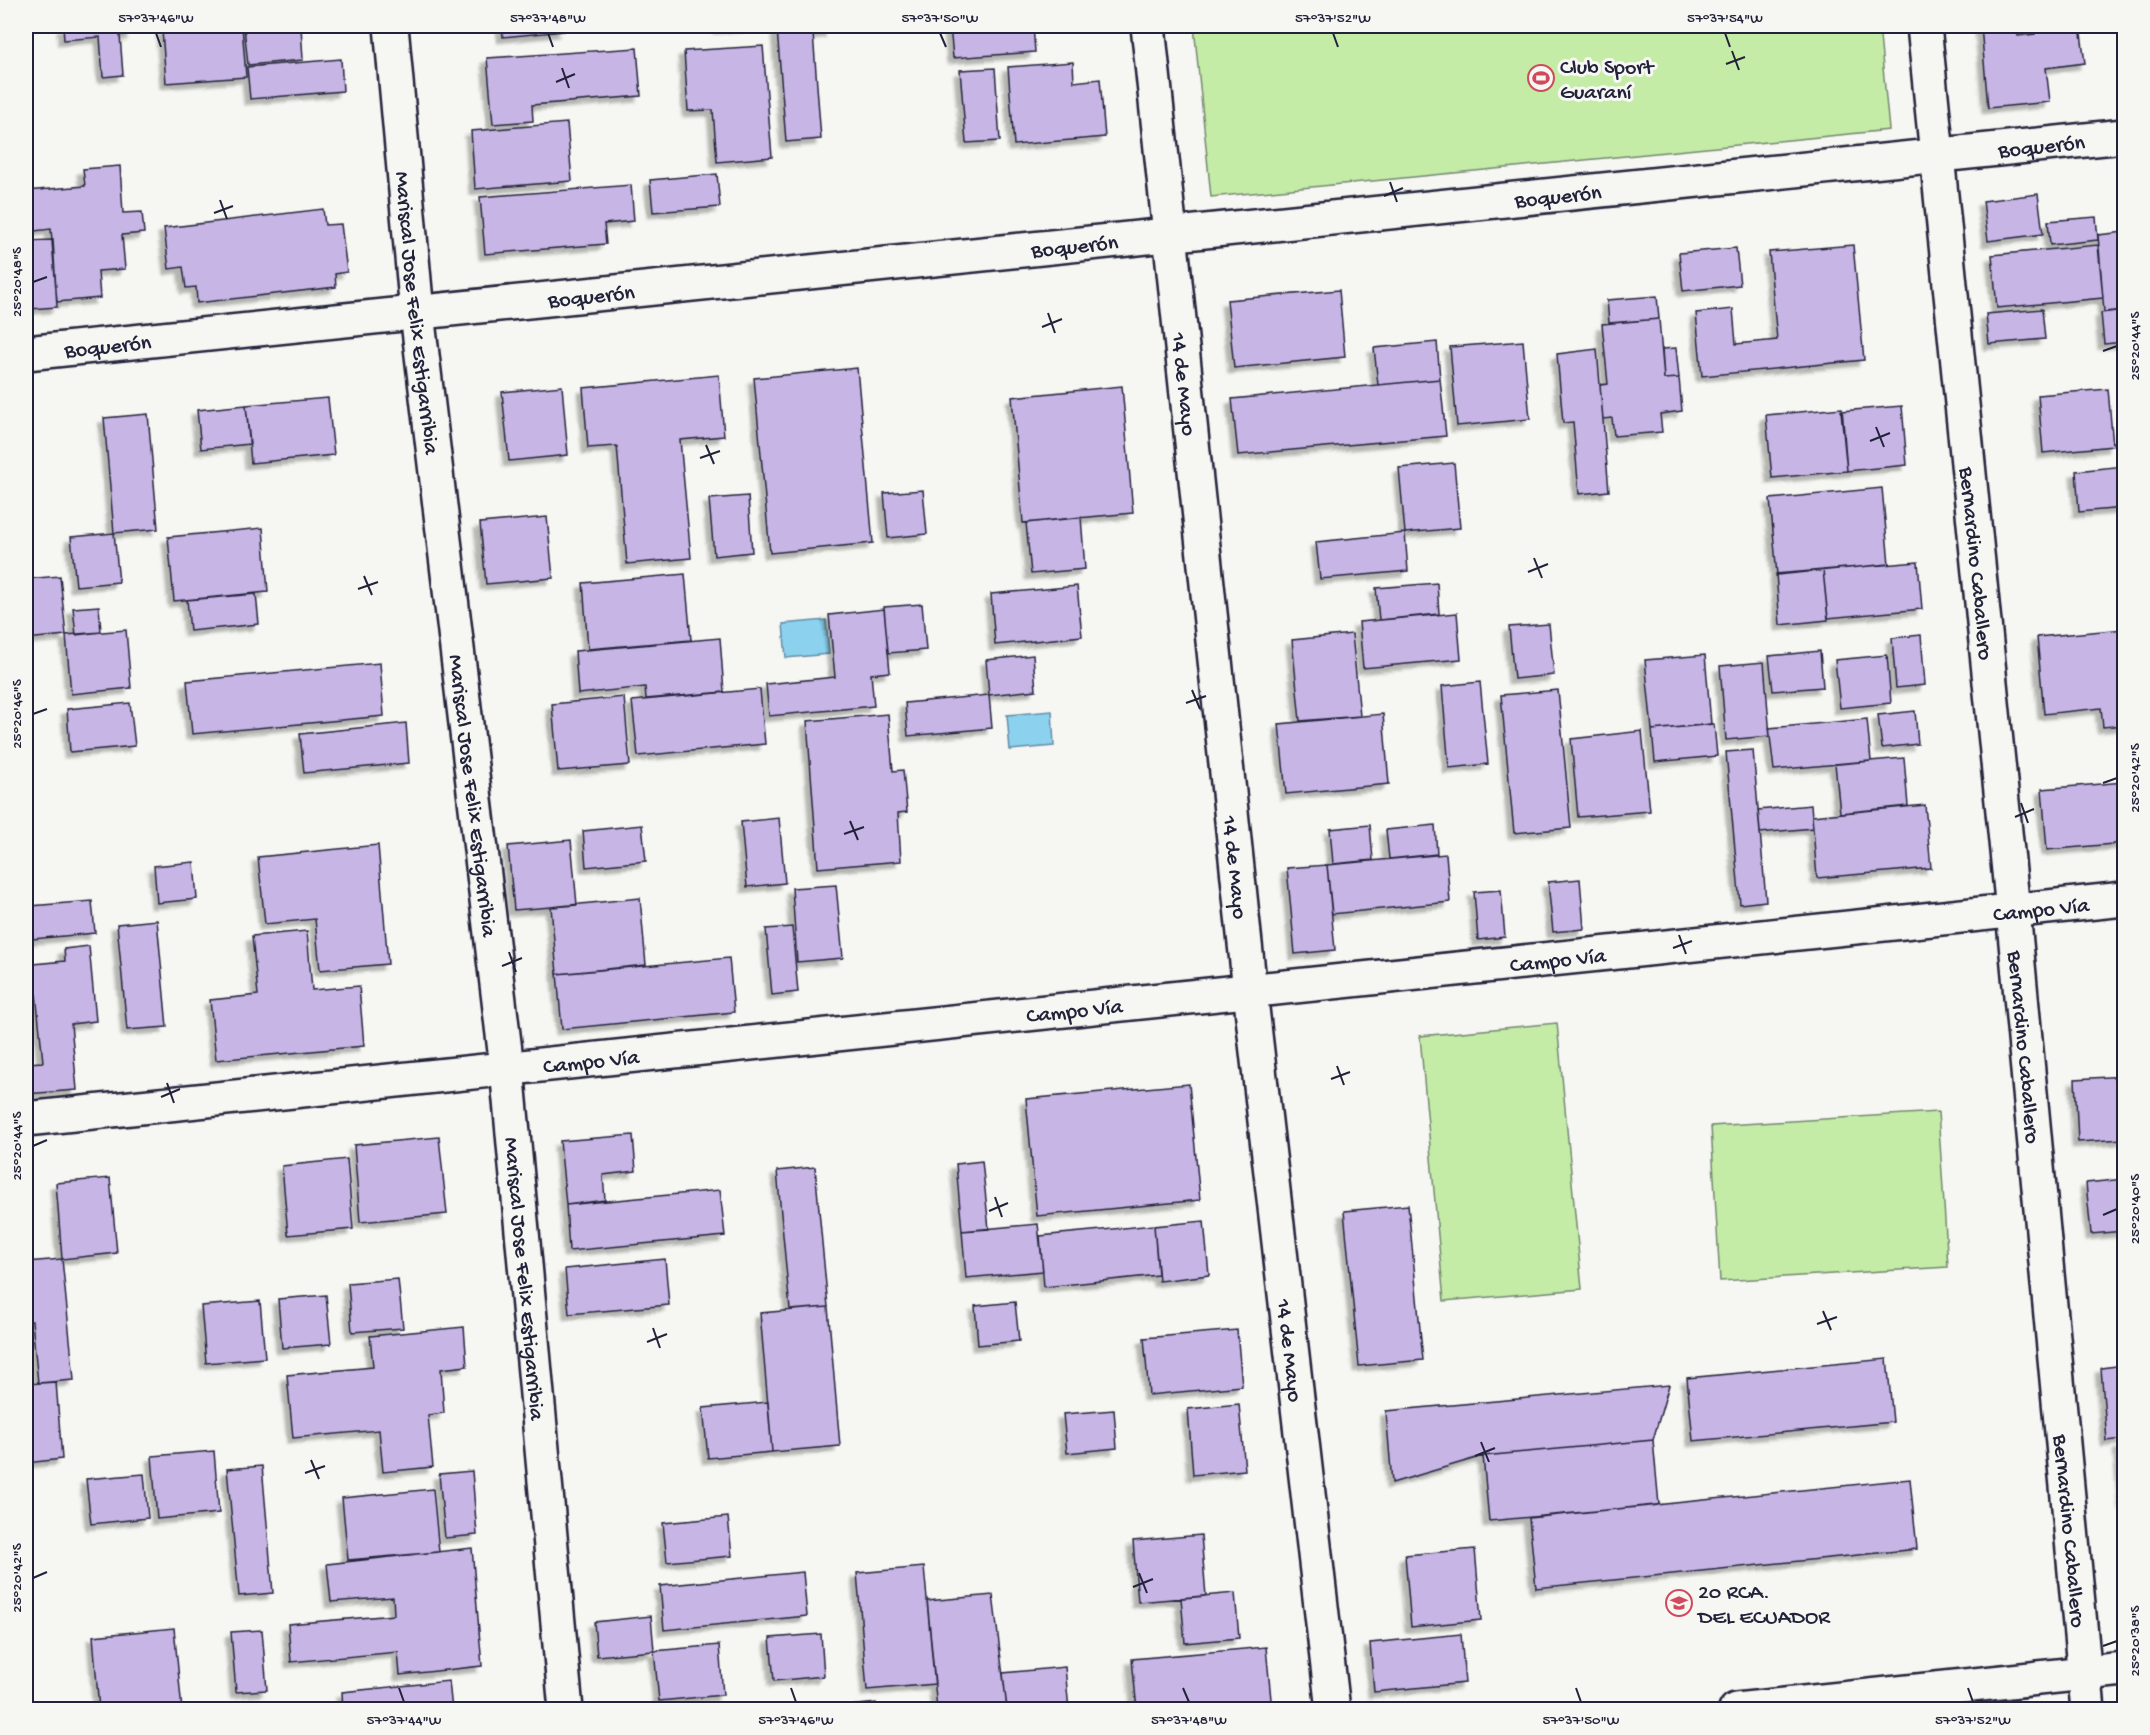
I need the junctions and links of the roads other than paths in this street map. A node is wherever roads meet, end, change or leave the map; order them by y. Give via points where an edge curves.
1 (391, 26) edge
2 (1148, 26) edge
3 (1924, 26) edge
4 (2124, 136) edge
5 (1938, 155) junction
6 (1171, 234) junction
7 (417, 313) junction
8 (26, 353) edge
9 (2124, 899) edge
10 (2013, 911) junction
11 (1250, 991) junction
12 (507, 1068) junction
13 (26, 1119) edge
14 (2124, 1669) edge
15 (2085, 1673) junction
16 (566, 1710) edge
17 (1333, 1710) edge
18 (1736, 1710) edge
19 (2088, 1710) edge

1 - 7 street, Mariscal Jose Felix Estigarribia
2 - 6 street, 14 de Mayo
3 - 5 street, Bernardino Caballero
4 - 5 street, Boquerón
5 - 6 street, Boquerón
5 - 10 street, Bernardino Caballero
6 - 7 street, Boquerón
6 - 11 street, 14 de Mayo
7 - 8 street, Boquerón
7 - 12 street, Mariscal Jose Felix Estigarribia
9 - 10 street, Campo Vía
10 - 11 street, Campo Vía
10 - 15 street, Bernardino Caballero
11 - 12 street, Campo Vía
11 - 17 street, 14 de Mayo
12 - 13 street, Campo Vía
12 - 16 street, Mariscal Jose Felix Estigarribia
14 - 15 street
15 - 18 street
15 - 19 street, Bernardino Caballero

